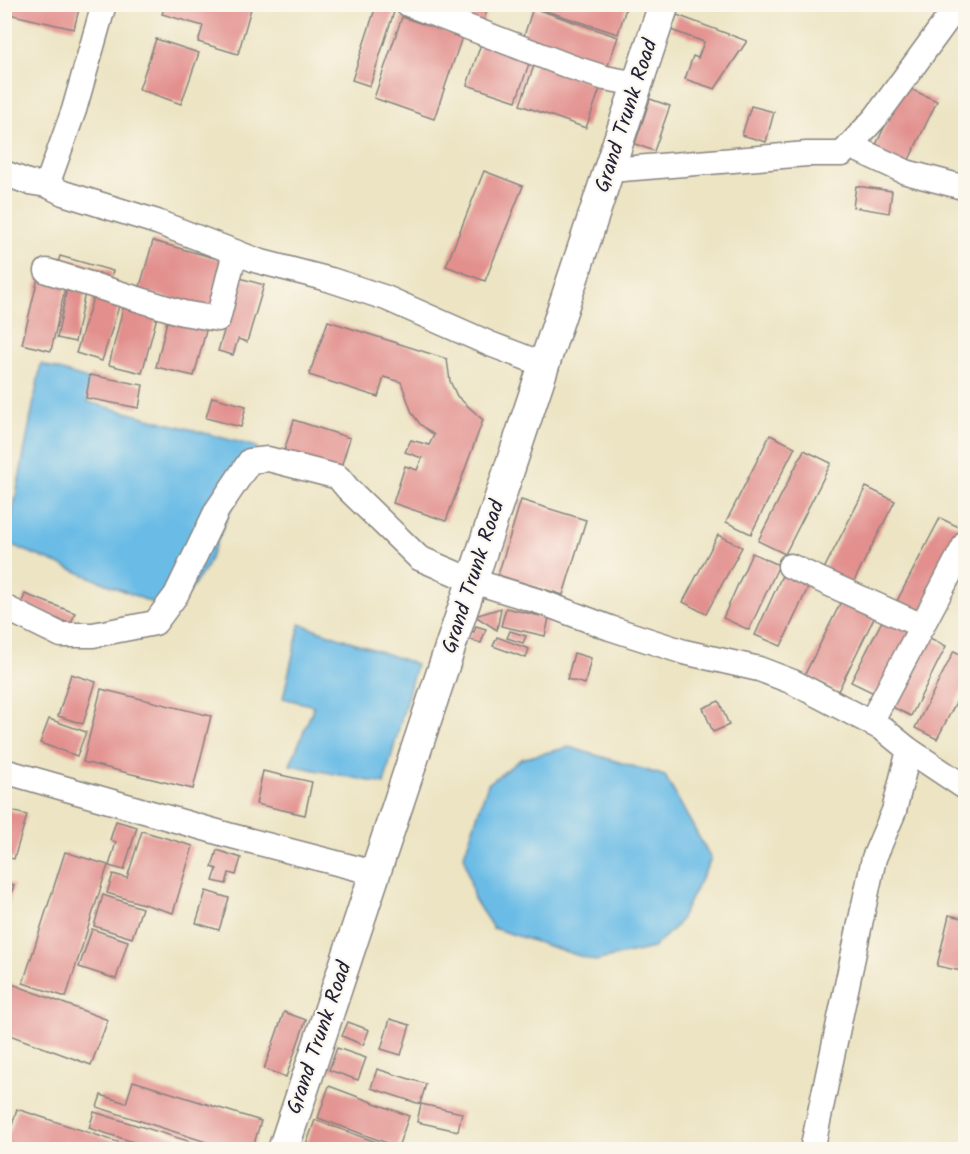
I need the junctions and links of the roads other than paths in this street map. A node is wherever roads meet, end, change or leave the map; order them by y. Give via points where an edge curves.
1 (104, 4) edge
2 (408, 4) edge
3 (664, 4) edge
4 (963, 4) edge
5 (638, 84) junction
6 (850, 146) junction
7 (610, 170) junction
8 (4, 173) edge
9 (47, 185) junction
10 (966, 188) edge
11 (236, 252) junction
12 (47, 271) dead end
13 (545, 365) junction
14 (966, 543) edge
15 (790, 566) dead end
16 (473, 581) junction
17 (4, 607) edge
18 (922, 626) junction
19 (871, 722) junction
20 (909, 750) junction
21 (4, 771) edge
22 (966, 788) edge
23 (375, 873) junction
24 (288, 1148) edge
25 (812, 1149) edge

1 - 9 street via 74,110
2 - 5 street via 571,67
3 - 5 main road, Grand Trunk Road
4 - 6 street via 955,9
5 - 7 main road, Grand Trunk Road
6 - 7 street via 843,154
6 - 10 street via 906,172
7 - 13 main road, Grand Trunk Road
8 - 9 street
9 - 11 street
11 - 12 street via 218,319 183,313
11 - 13 street via 387,298
13 - 16 main road, Grand Trunk Road
14 - 18 street
15 - 18 street
16 - 17 street via 419,558 338,477 268,459 250,460 217,510 176,595 155,623 93,635 61,635
16 - 19 street via 684,652 759,669
16 - 23 main road, Grand Trunk Road
18 - 19 street
19 - 20 street
20 - 22 street
20 - 25 street via 894,811 874,858
21 - 23 street
23 - 24 main road, Grand Trunk Road

